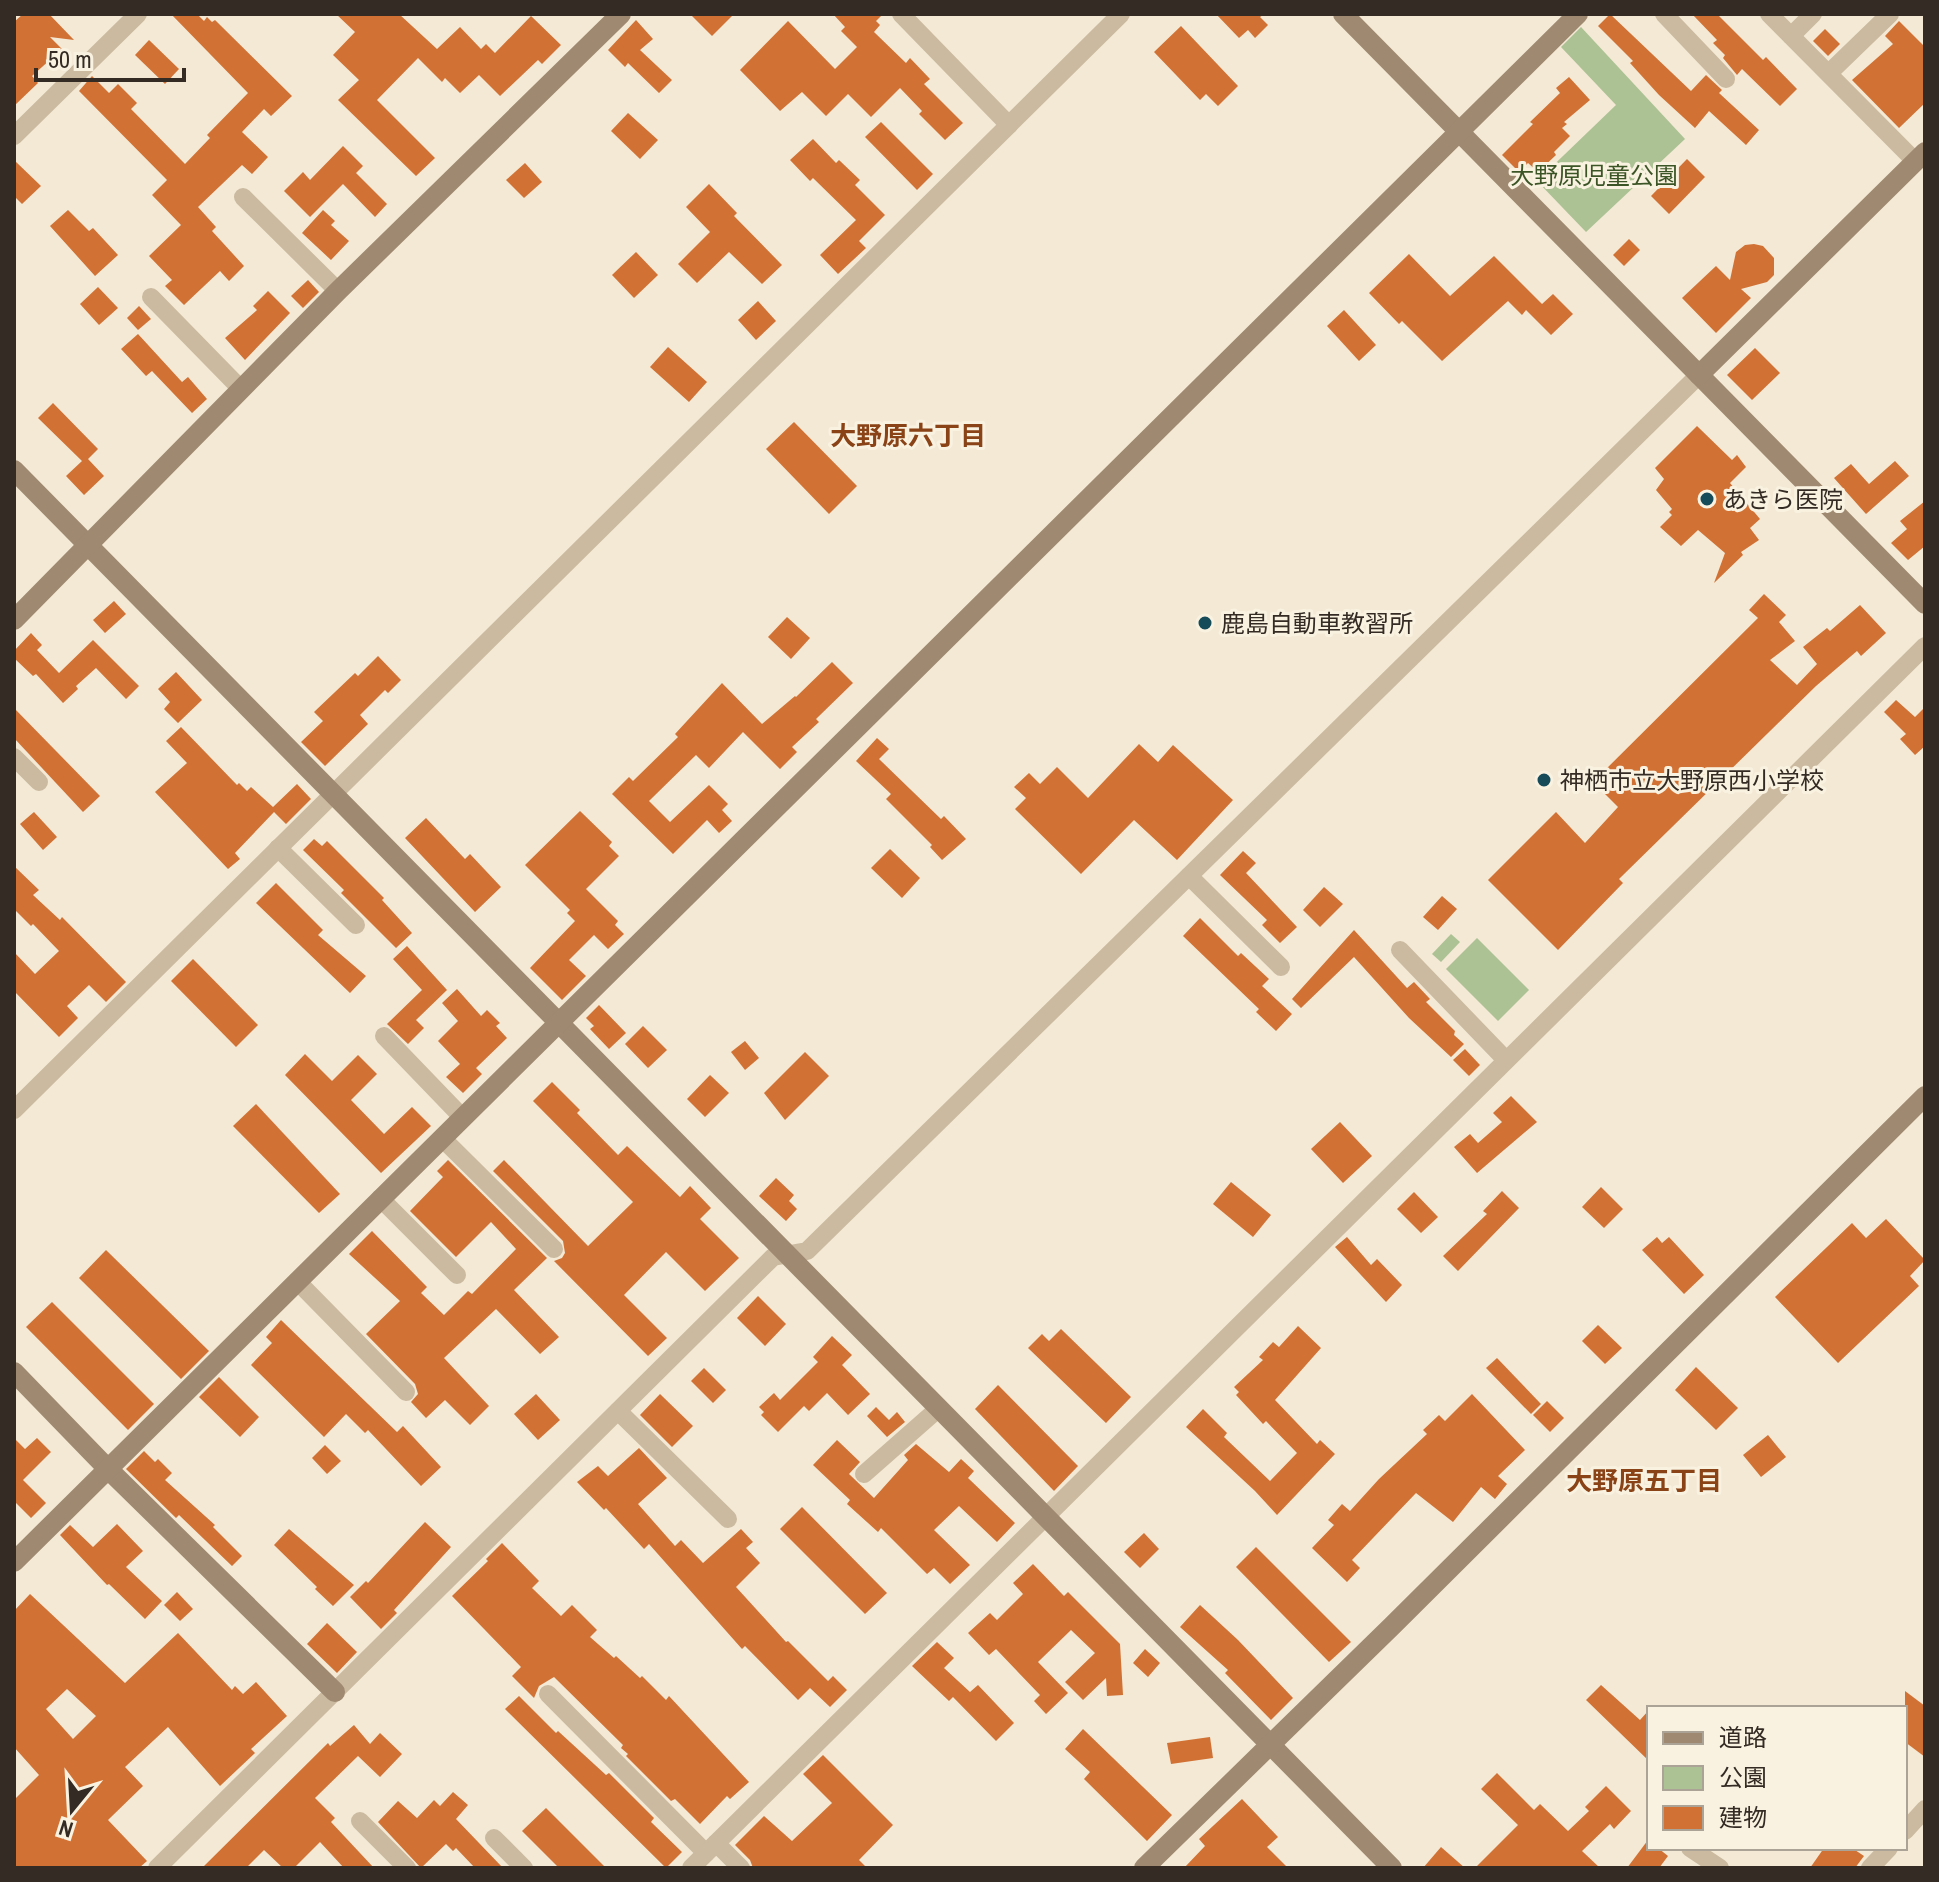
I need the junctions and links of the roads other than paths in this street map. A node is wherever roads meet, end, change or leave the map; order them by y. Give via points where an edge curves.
1 (138, 14) edge
2 (621, 14) edge
3 (901, 14) edge
4 (1121, 14) edge
5 (1343, 14) edge
6 (1578, 14) edge
7 (1664, 14) edge
8 (1769, 14) edge
9 (1813, 14) edge
10 (1890, 14) edge
11 (1791, 36) junction
12 (1829, 73) junction
13 (1726, 79) dead end
14 (1009, 125) junction
15 (1459, 131) junction
16 (14, 136) edge
17 (1920, 156) edge
18 (243, 197) dead end
19 (338, 291) junction
20 (151, 297) dead end
21 (1699, 375) junction
22 (241, 389) junction
23 (14, 470) edge
24 (89, 546) junction
25 (1925, 604) edge
26 (14, 620) edge
27 (1925, 646) edge
28 (14, 757) edge
29 (39, 782) dead end
30 (332, 795) junction
31 (278, 848) junction
32 (1189, 876) junction
33 (356, 925) dead end
34 (1400, 950) dead end
35 (1281, 967) dead end
36 (559, 1021) junction
37 (384, 1036) dead end
38 (1506, 1060) junction
39 (1925, 1096) edge
40 (14, 1110) edge
41 (462, 1117) junction
42 (442, 1138) junction
43 (380, 1198) junction
44 (554, 1249) dead end
45 (787, 1254) junction
46 (457, 1275) dead end
47 (297, 1281) junction
48 (14, 1372) edge
49 (406, 1392) dead end
50 (939, 1408) junction
51 (618, 1411) junction
52 (108, 1469) junction
53 (864, 1474) dead end
54 (1046, 1515) junction
55 (728, 1519) dead end
56 (14, 1562) edge
57 (335, 1692) junction
58 (548, 1694) dead end
59 (1270, 1743) junction
60 (1925, 1809) edge
61 (360, 1821) dead end
62 (1907, 1829) edge
63 (494, 1838) dead end
64 (1693, 1850) edge
65 (1887, 1850) edge
66 (700, 1860) edge
67 (157, 1868) edge
68 (407, 1868) edge
69 (524, 1868) edge
70 (741, 1868) edge
71 (1144, 1868) edge
72 (1392, 1868) edge
73 (1720, 1868) edge
74 (1870, 1868) edge

1 - 16 street
2 - 19 street
3 - 14 street
4 - 14 street
5 - 15 street
6 - 15 street
7 - 13 street
8 - 11 street
9 - 11 street
10 - 12 street
11 - 12 street
12 - 17 street
14 - 30 street
15 - 21 street
15 - 36 street
17 - 21 street
18 - 19 street
19 - 22 street
20 - 22 street
21 - 25 street
21 - 32 street
22 - 24 street
23 - 24 street
24 - 26 street
24 - 30 street
27 - 38 street
28 - 29 street
30 - 31 street
30 - 36 street
31 - 33 street
31 - 40 street
32 - 35 street
32 - 45 street via 807,1251
34 - 38 street
36 - 41 street
36 - 45 street
37 - 41 street
38 - 54 street
39 - 59 street
41 - 42 street
42 - 43 street
42 - 44 street
43 - 46 street
43 - 47 street
45 - 50 street
45 - 51 street via 773,1257
47 - 49 street
47 - 52 street
48 - 52 street
50 - 53 street
50 - 54 street
51 - 55 street
51 - 57 street
52 - 56 street
52 - 57 street
54 - 59 street
54 - 66 street
57 - 67 street
58 - 66 street
59 - 71 street
59 - 72 street
60 - 62 street
61 - 68 street
63 - 69 street
64 - 73 street
65 - 74 street
66 - 70 street

